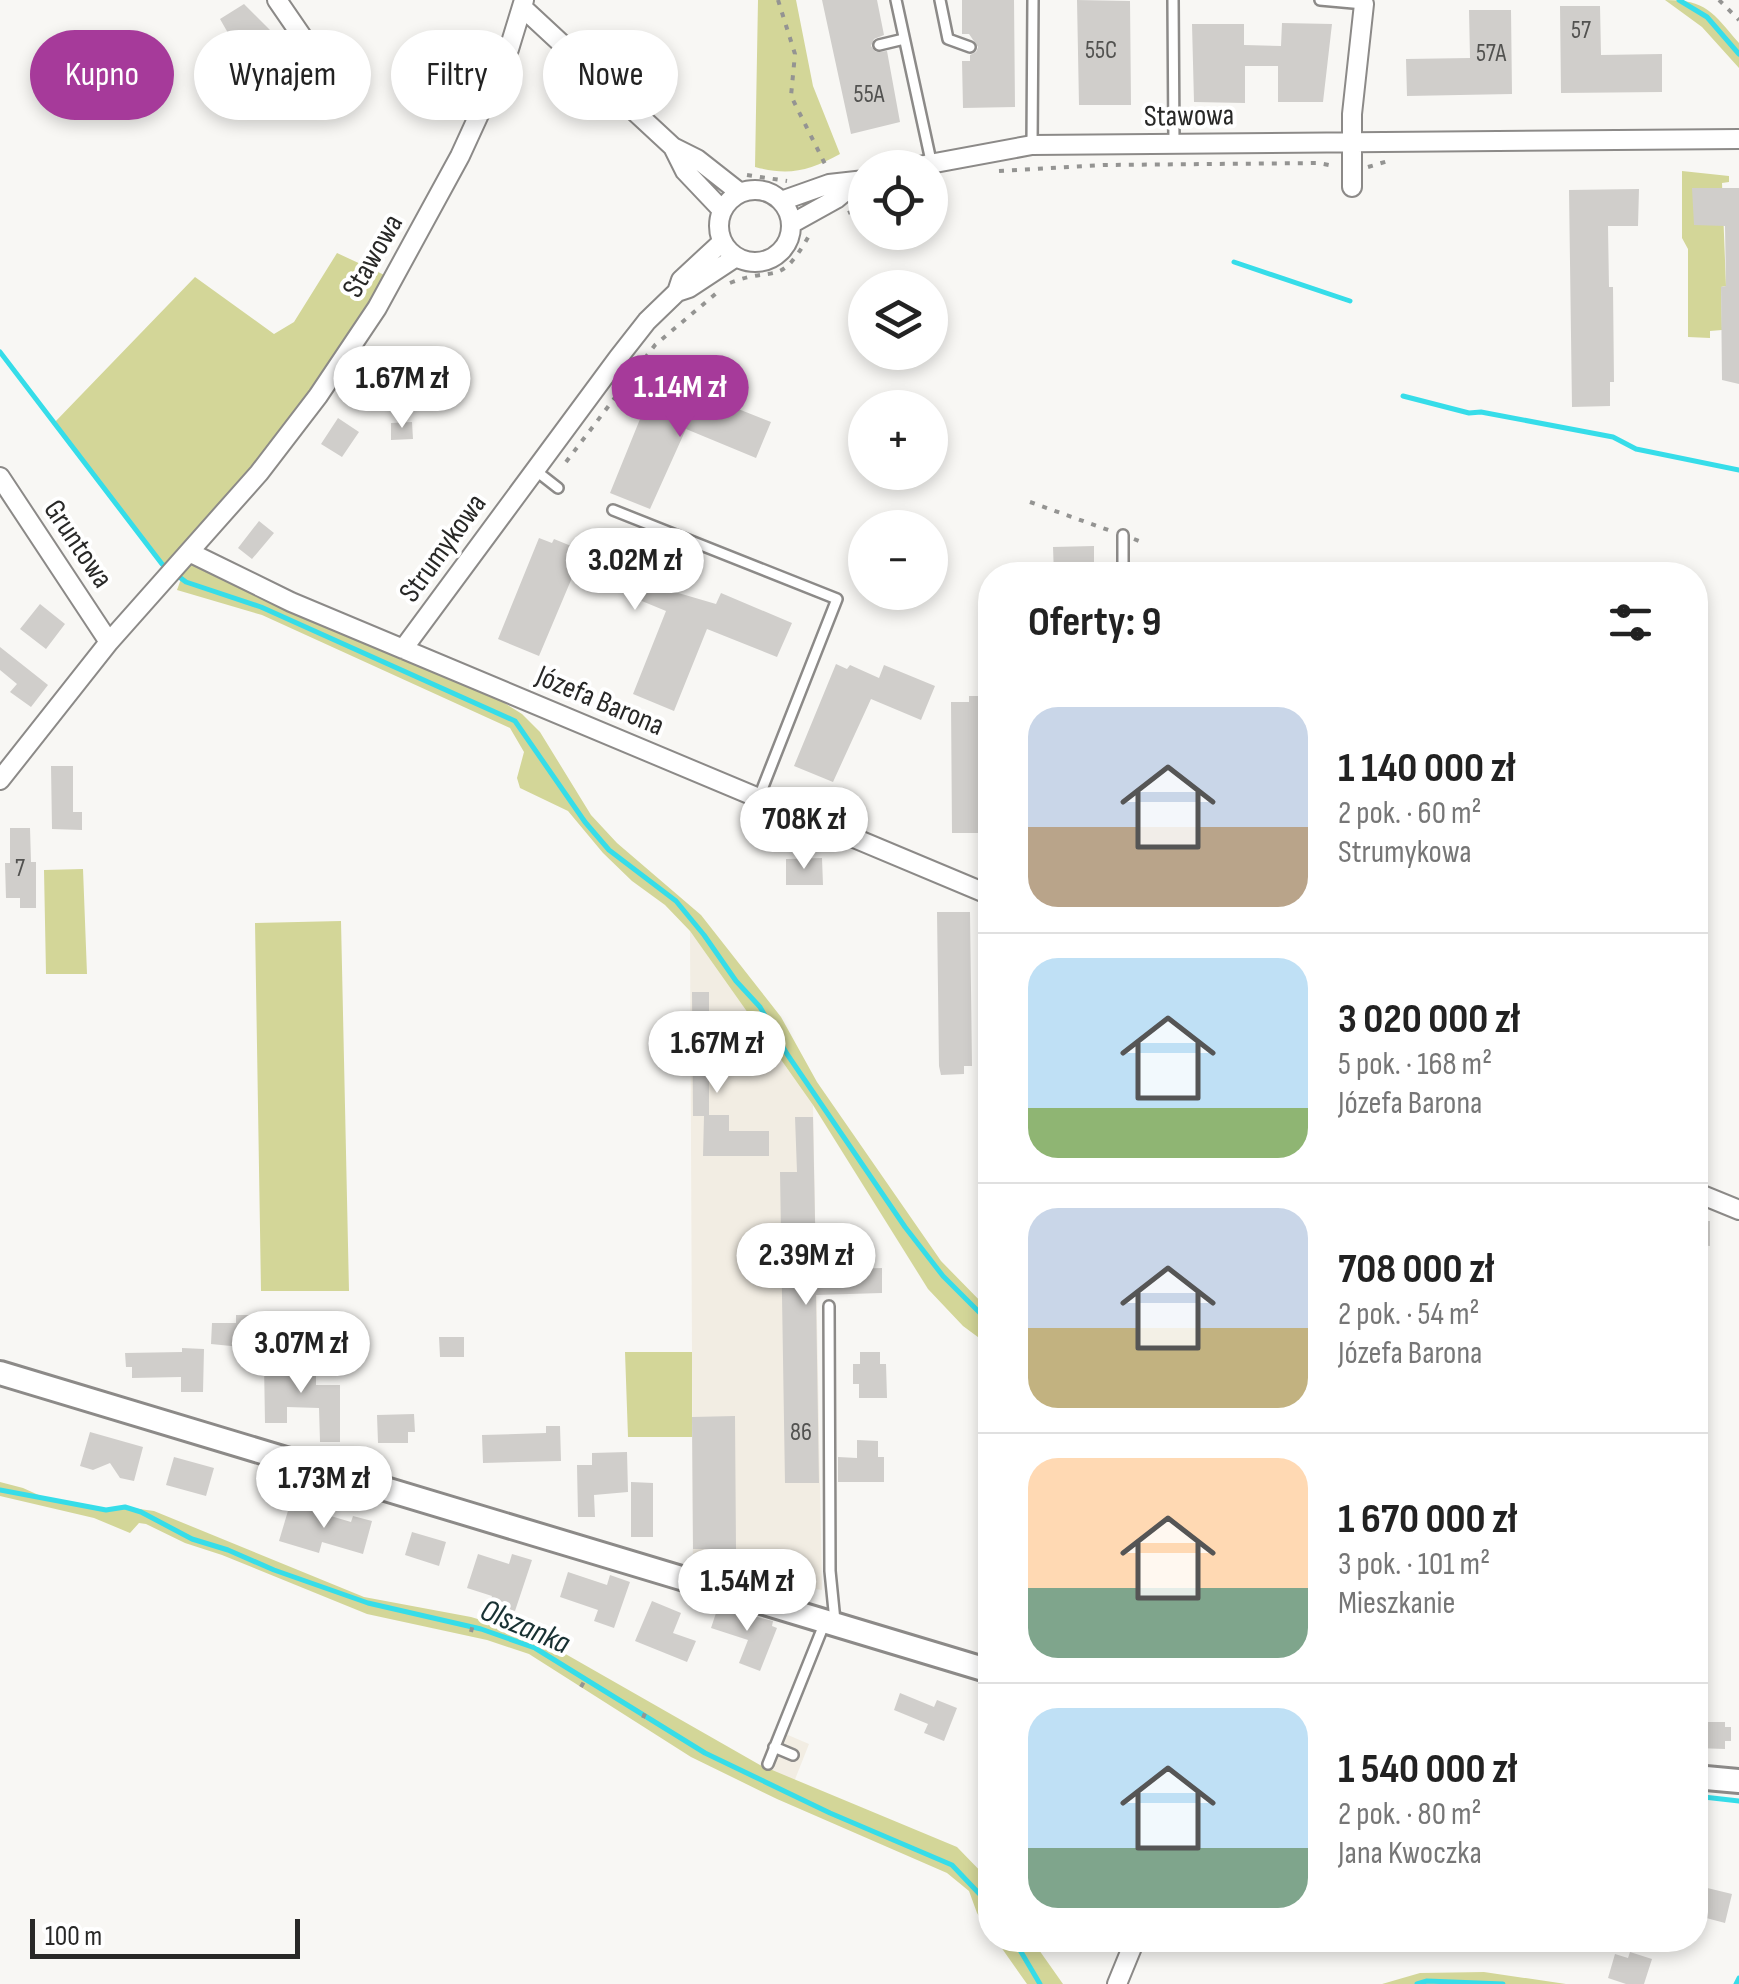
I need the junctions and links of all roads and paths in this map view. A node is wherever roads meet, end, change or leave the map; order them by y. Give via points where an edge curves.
1 (277, 0) edge
2 (778, 0) edge
3 (896, 0) edge
4 (940, 0) edge
5 (1034, 0) edge
6 (1173, 0) edge
7 (1320, 0) edge
8 (1718, 0) edge
9 (523, 4) edge
10 (1364, 4) joint
11 (1739, 20) edge
12 (298, 30) edge
13 (904, 39) junction
14 (880, 45) dead end
15 (970, 47) dead end
16 (1739, 139) edge
17 (1352, 142) junction
18 (1174, 143) junction
19 (1032, 145) junction
20 (673, 147) junction
21 (929, 150) edge
22 (948, 158) edge
23 (826, 166) dead end
24 (734, 173) dead end
25 (848, 183) edge
26 (1352, 186) dead end
27 (740, 192) junction
28 (812, 200) junction
29 (781, 201) junction
30 (722, 210) junction
31 (848, 213) edge
32 (838, 217) dead end
33 (791, 224) junction
34 (722, 242) junction
35 (736, 257) junction
36 (677, 292) junction
37 (535, 470) junction
38 (0, 477) edge
39 (554, 485) joint
40 (1030, 502) dead end
41 (613, 510) dead end
42 (1123, 536) junction
43 (1146, 544) dead end
44 (191, 553) junction
45 (1124, 562) edge
46 (109, 642) junction
47 (404, 649) junction
48 (0, 780) edge
49 (759, 797) junction
50 (978, 890) edge
51 (1708, 1197) edge
52 (1739, 1210) edge
53 (828, 1306) dead end
54 (0, 1372) edge
55 (474, 1620) dead end
56 (830, 1622) junction
57 (471, 1632) dead end
58 (978, 1667) edge
59 (586, 1678) dead end
60 (581, 1687) dead end
61 (648, 1706) dead end
62 (643, 1718) dead end
63 (774, 1747) junction
64 (793, 1755) dead end
65 (768, 1764) dead end
66 (1708, 1781) edge
67 (1739, 1781) edge
68 (1130, 1952) edge
69 (1117, 1984) edge

1 - 12 street
2 - 23 path via 795,54 791,96
3 - 13 lane
4 - 15 lane via 948,39
5 - 19 lane
6 - 18 lane
7 - 10 lane
8 - 11 path
9 - 20 street, Stawowa
9 - 44 street, Stawowa via 460,156 377,308 260,473
10 - 17 street
13 - 14 lane
13 - 21 lane
16 - 17 street, Stawowa
17 - 18 street, Stawowa
17 - 26 street
18 - 19 street, Stawowa
19 - 22 street, Stawowa
20 - 27 street, Stawowa
20 - 30 street, Stawowa
24 - 28 path via 802,179
25 - 28 street via 829,184
27 - 29 street via 766,191
27 - 30 street
28 - 29 street
28 - 33 street
28 - 39 path via 823,224 794,261 772,275 726,284 655,345
29 - 33 street
30 - 34 street
31 - 32 path
33 - 35 street via 779,253 758,262
34 - 35 street
34 - 36 street, Strumykowa via 681,280
35 - 36 street, Strumykowa
36 - 37 street, Strumykowa
37 - 39 lane
37 - 47 street, Strumykowa
38 - 46 street, Gruntowa
40 - 42 path
41 - 49 lane via 836,599
42 - 43 path
42 - 45 lane
44 - 46 street, Stawowa
44 - 47 street, Józefa Barona
46 - 48 street, Stawowa
47 - 49 street, Józefa Barona
49 - 50 street, Józefa Barona
51 - 52 street
53 - 56 lane via 836,1614
54 - 56 street
55 - 57 path
56 - 58 street
56 - 63 lane
59 - 60 path
61 - 62 path
63 - 64 lane
63 - 65 lane
66 - 67 street
68 - 69 street

